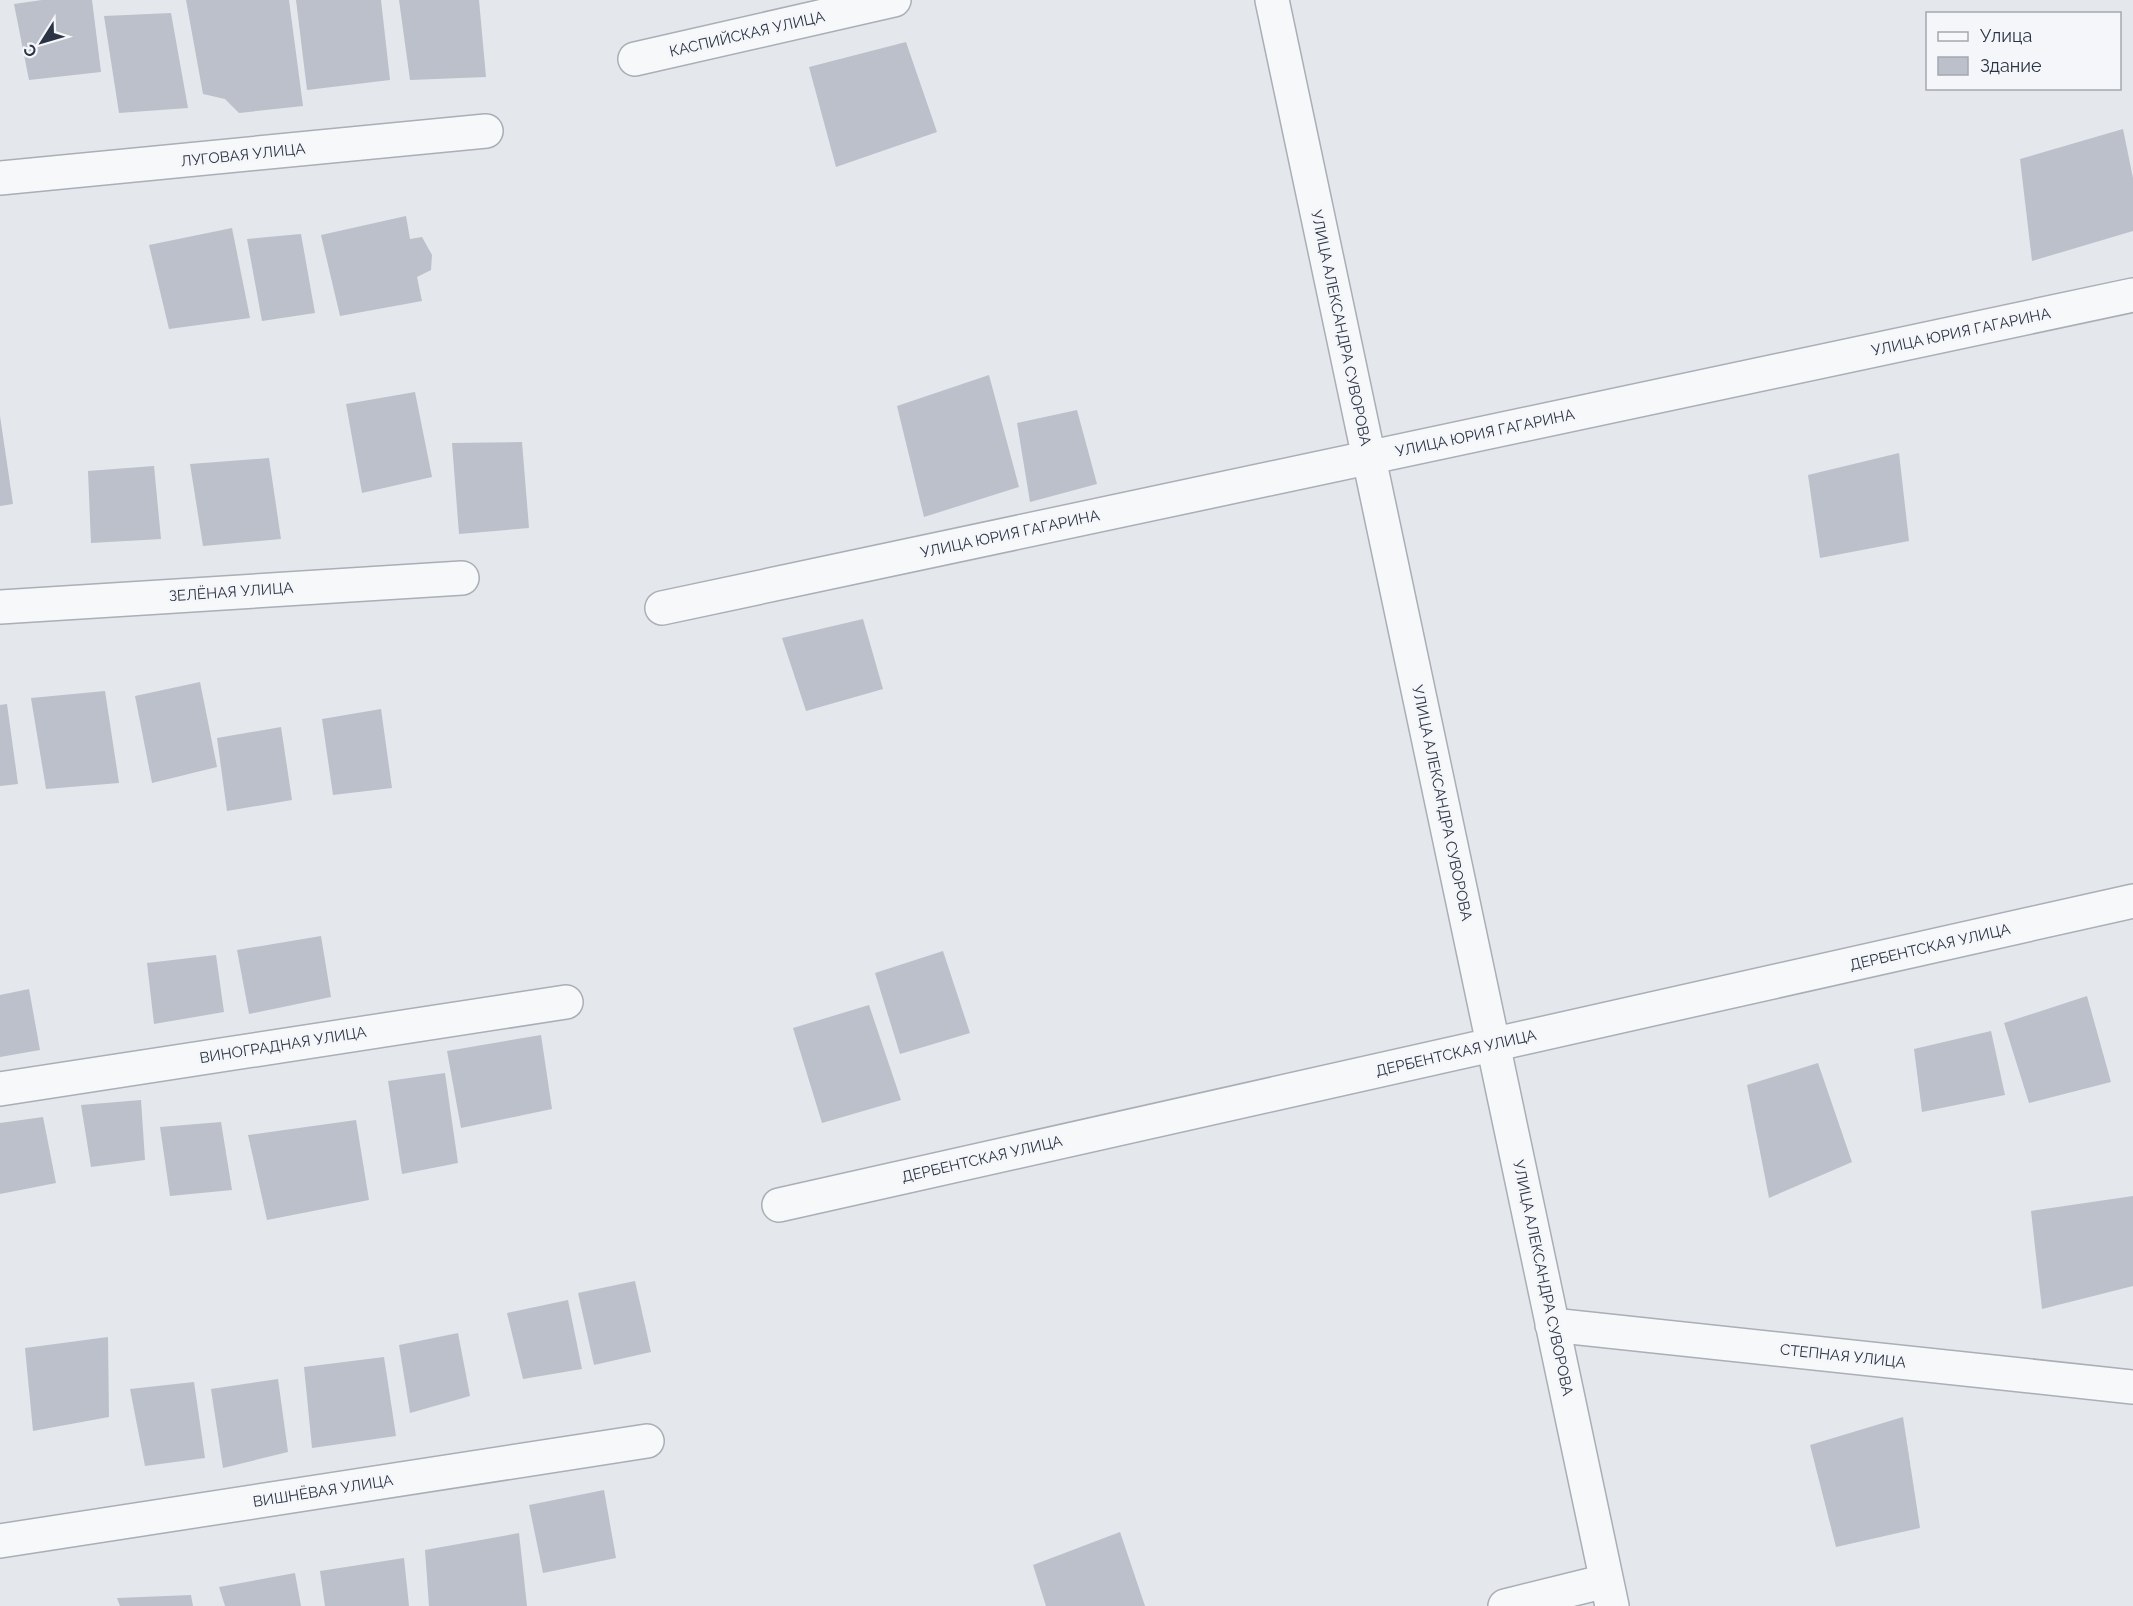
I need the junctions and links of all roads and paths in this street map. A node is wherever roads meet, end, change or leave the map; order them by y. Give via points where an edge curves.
1 (894, 0) edge
2 (1272, 0) edge
3 (635, 59) dead end
4 (486, 131) dead end
5 (0, 178) edge
6 (2133, 295) edge
7 (1369, 458) junction
8 (462, 578) dead end
9 (0, 607) edge
10 (662, 608) dead end
11 (2133, 901) edge
12 (566, 1002) dead end
13 (1493, 1045) junction
14 (0, 1089) edge
15 (779, 1205) dead end
16 (1552, 1325) junction
17 (2133, 1387) edge
18 (647, 1442) dead end
19 (0, 1541) edge
20 (1609, 1593) edge
21 (1505, 1606) edge

1 - 3 street, КАСПИЙСКАЯ УЛИЦА
2 - 7 street, УЛИЦА АЛЕКСАНДРА СУВОРОВА
4 - 5 street, ЛУГОВАЯ УЛИЦА
6 - 7 street, УЛИЦА ЮРИЯ ГАГАРИНА
7 - 10 street, УЛИЦА ЮРИЯ ГАГАРИНА
7 - 13 street, УЛИЦА АЛЕКСАНДРА СУВОРОВА
8 - 9 street, ЗЕЛЁНАЯ УЛИЦА
11 - 13 street, ДЕРБЕНТСКАЯ УЛИЦА
12 - 14 street, ВИНОГРАДНАЯ УЛИЦА
13 - 15 street, ДЕРБЕНТСКАЯ УЛИЦА
13 - 16 street, УЛИЦА АЛЕКСАНДРА СУВОРОВА
16 - 17 street, СТЕПНАЯ УЛИЦА
16 - 20 street, УЛИЦА АЛЕКСАНДРА СУВОРОВА
18 - 19 street, ВИШНЁВАЯ УЛИЦА
20 - 21 street

